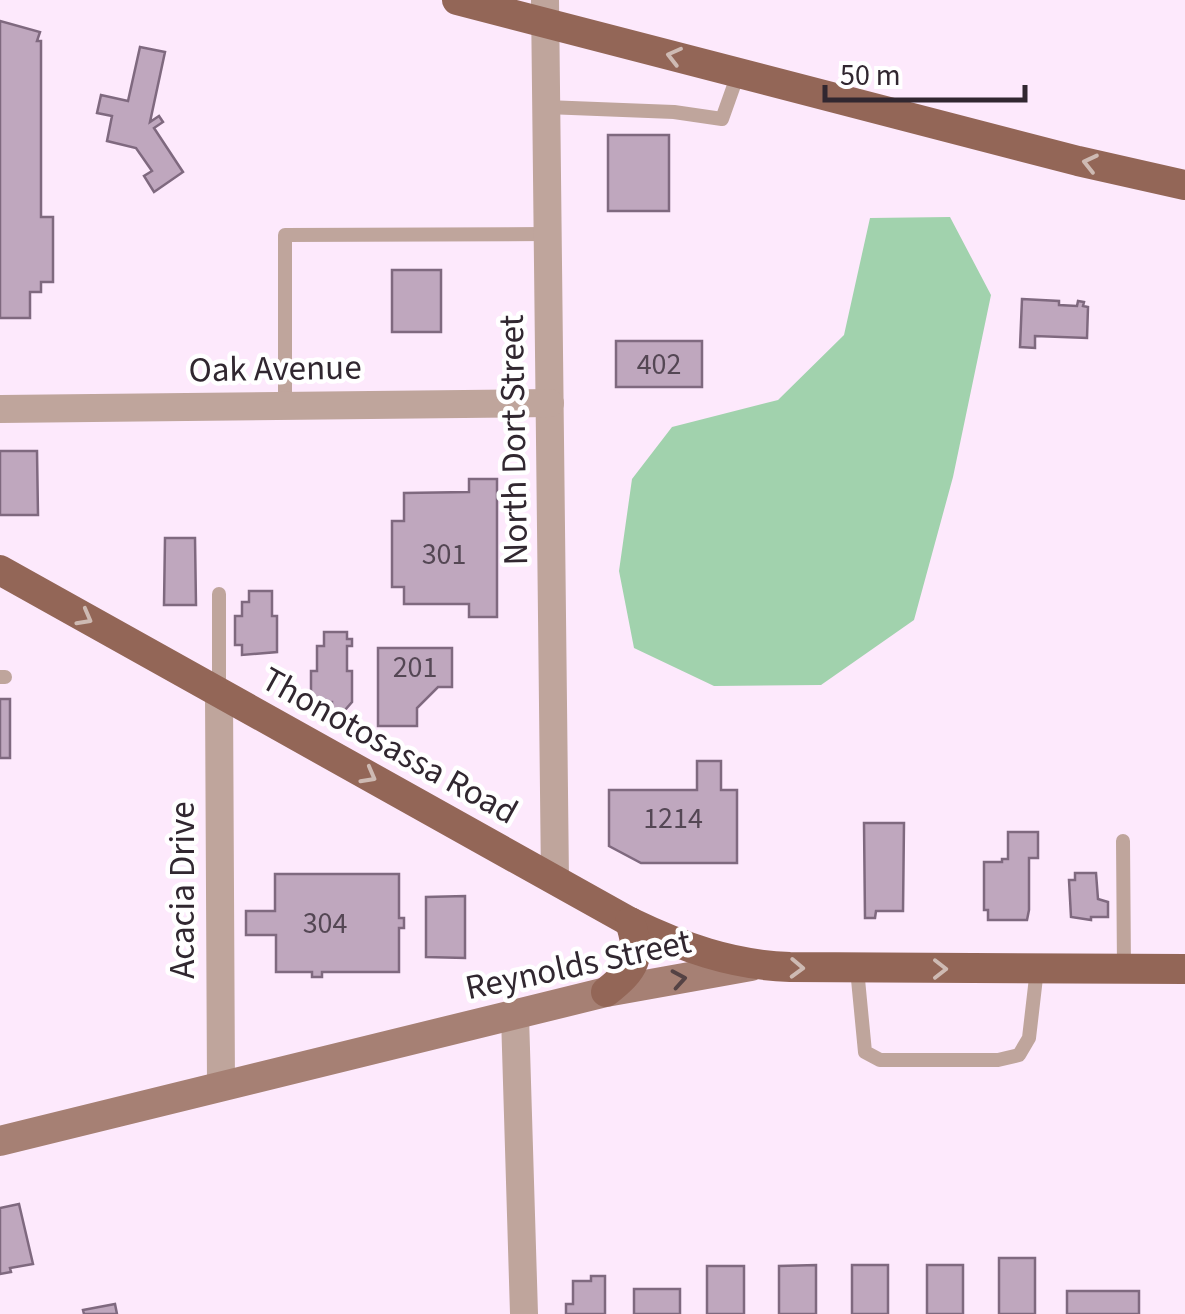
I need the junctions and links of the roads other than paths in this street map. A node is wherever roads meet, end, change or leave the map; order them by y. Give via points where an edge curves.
1 (457, 0) edge
2 (545, 12) edge
3 (738, 73) junction
4 (546, 107) junction
5 (1185, 185) edge
6 (548, 234) junction
7 (550, 402) junction
8 (284, 406) junction
9 (0, 409) edge
10 (6, 582) edge
11 (220, 594) dead end
12 (219, 693) junction
13 (1123, 841) dead end
14 (556, 880) junction
15 (630, 922) junction
16 (751, 966) junction
17 (857, 969) junction
18 (1038, 969) junction
19 (1124, 969) junction
20 (1185, 969) edge
21 (606, 992) junction
22 (515, 1016) junction
23 (221, 1086) junction
24 (0, 1141) edge
25 (524, 1314) edge

1 - 2 main road
3 -> 2 main road
2 - 4 street, North Dort Street
3 - 4 lane via 722,119
5 -> 3 main road
4 - 6 street, North Dort Street
6 - 7 street, North Dort Street
6 - 8 lane via 284,235
7 - 8 street, Oak Avenue
7 - 14 street, North Dort Street
8 - 9 street, Oak Avenue
10 -> 12 main road, Thonotosassa Road
11 - 12 lane
12 -> 14 main road, Thonotosassa Road
12 - 23 street, Acacia Drive
13 - 19 lane
14 - 15 main road, Thonotosassa Road
15 - 16 main road, Thonotosassa Road
15 - 21 main road via 636,957 629,974
16 -> 17 main road, Reynolds Street
21 -> 16 main road, Reynolds Street
17 -> 18 main road, Reynolds Street
17 - 18 lane via 864,1052 880,1060 1019,1055 1029,1038
18 - 19 main road, Reynolds Street
19 - 20 main road, Reynolds Street
21 - 22 main road, Reynolds Street
22 - 23 main road, Reynolds Street
22 - 25 street
23 - 24 main road, Reynolds Street

